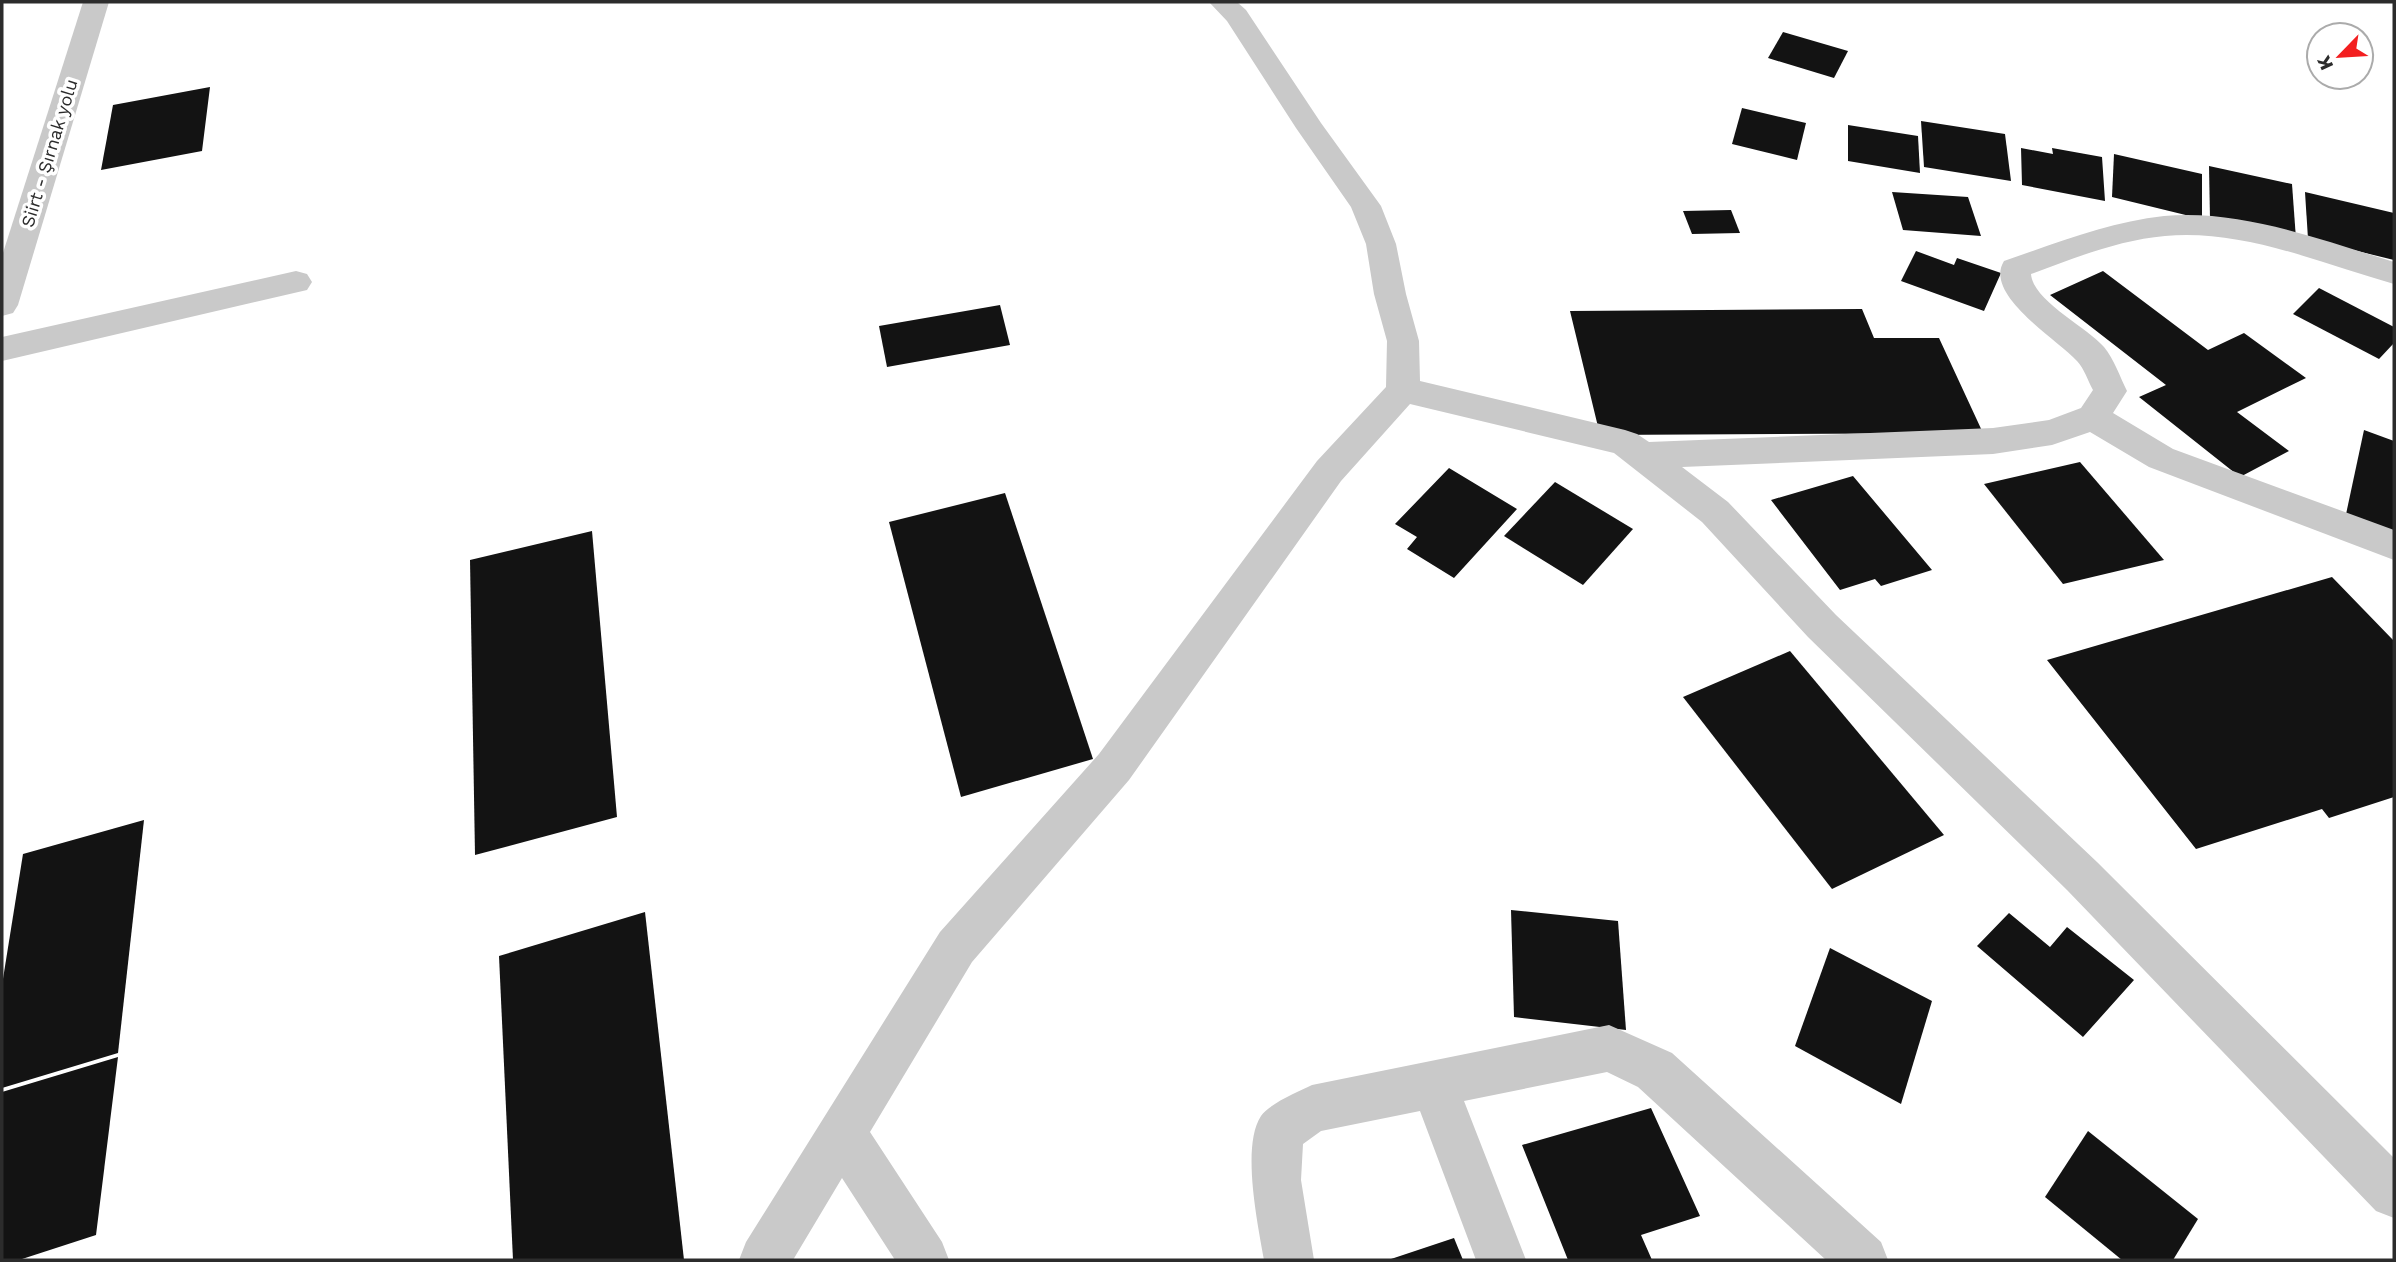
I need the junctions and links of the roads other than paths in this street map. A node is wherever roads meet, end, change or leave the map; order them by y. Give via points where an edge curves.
1 (96, 2) edge
2 (1222, 2) edge
3 (2394, 273) edge
4 (296, 282) dead end
5 (2, 305) edge
6 (2, 349) edge
7 (1403, 390) junction
8 (2093, 417) junction
9 (1641, 456) junction
10 (2394, 545) edge
11 (1434, 1084) junction
12 (842, 1133) junction
13 (2394, 1193) edge
14 (764, 1260) edge
15 (924, 1260) edge
16 (1289, 1260) edge
17 (1501, 1260) edge
18 (1863, 1260) edge

1 - 5 street, Siirt - Şırnak yolu
2 - 7 street via 1237,16 1366,206 1381,244 1403,341
3 - 8 street via 2336,255 2204,226 2165,226 2104,238 2015,268 2015,284 2091,355 2104,379 2110,391
4 - 6 street
7 - 9 street via 1625,443
7 - 12 street via 1329,471 1114,767 956,947
8 - 9 street via 2052,432 1993,441
8 - 10 street via 2161,458
9 - 13 street via 1715,512 1822,626 2082,876
11 - 16 street via 1312,1109 1279,1131 1276,1180
11 - 17 street
11 - 18 street via 1609,1048 1655,1070
12 - 14 street
12 - 15 street

